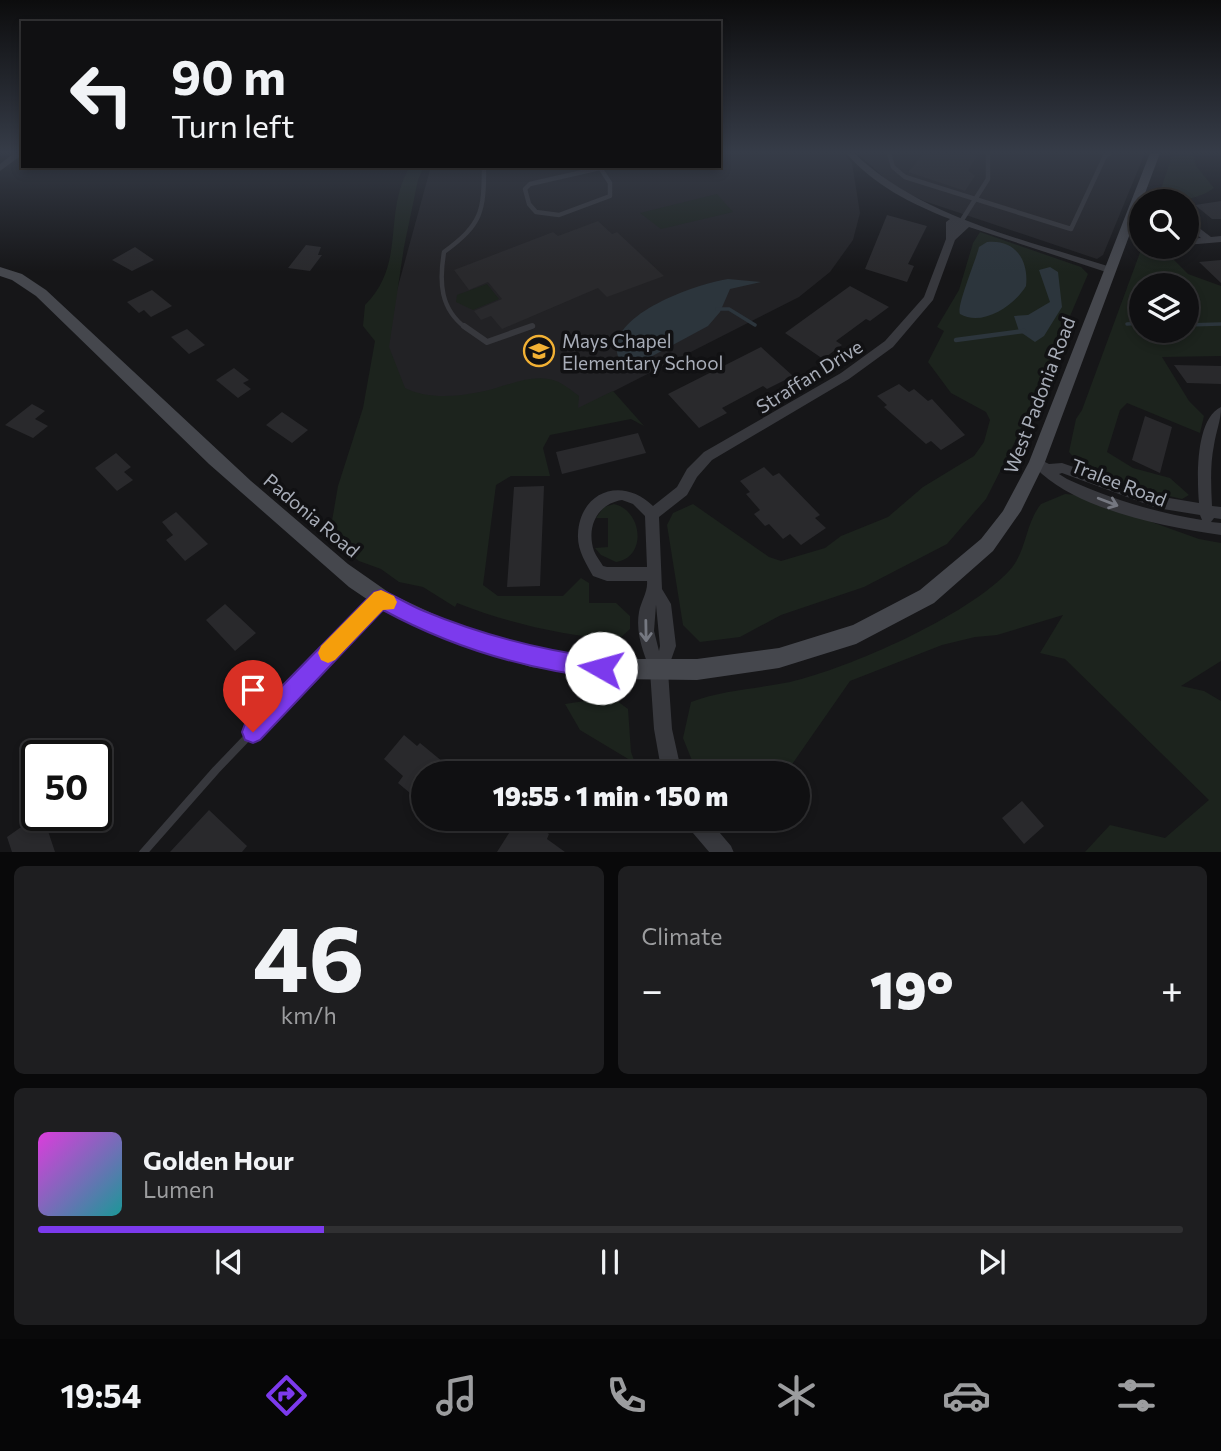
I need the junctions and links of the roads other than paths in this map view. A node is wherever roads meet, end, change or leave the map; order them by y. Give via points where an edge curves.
1 (484, 193) edge
2 (526, 193) edge
3 (611, 193) edge
4 (898, 193) edge
5 (954, 193) edge
6 (980, 193) edge
7 (1088, 193) edge
8 (1140, 193) edge
9 (977, 200) junction
10 (962, 220) junction
11 (1199, 232) edge
12 (1221, 239) edge
13 (1209, 240) junction
14 (1199, 241) edge
15 (1110, 270) junction
16 (0, 271) edge
17 (533, 326) dead end
18 (1221, 412) edge
19 (1044, 466) junction
20 (1206, 512) junction
21 (1221, 513) edge
22 (652, 514) junction
23 (1215, 528) edge
24 (654, 574) junction
25 (655, 591) joint
26 (381, 599) junction
27 (659, 671) junction
28 (669, 761) edge
29 (705, 831) edge
30 (143, 852) edge
31 (724, 852) edge

1 - 17 lane via 484,215 472,232 444,252 440,296 469,332 487,342
2 - 3 lane via 533,211 558,217
4 - 10 street
5 - 9 lane
6 - 9 lane
7 - 9 lane via 1071,229
8 - 15 main road, West Padonia Road
9 - 10 lane
10 - 15 street
10 - 22 street, Straffan Drive via 965,226 951,239 929,298 889,344 845,376 708,456 677,496
11 - 13 street
12 - 13 street
13 - 14 street
15 - 19 main road, West Padonia Road
16 - 26 main road, Padonia Road via 41,293 186,435
18 - 20 street via 1214,420 1203,479
19 - 20 street, Tralee Road via 1062,468 1138,497
19 -> 23 street, Tralee Road via 1058,480 1129,510
19 - 27 main road, West Padonia Road via 989,542 949,580 882,621 801,653 713,668
20 - 21 street, Tralee Road
20 - 23 street
22 - 24 street
22 - 24 street via 630,497 604,499 586,517 584,547 598,571
24 - 25 street
25 - 27 street via 648,602 647,645
26 - 27 main road, Padonia Road via 417,618 510,652 554,662
26 - 30 lane
27 - 28 street
29 - 31 street

